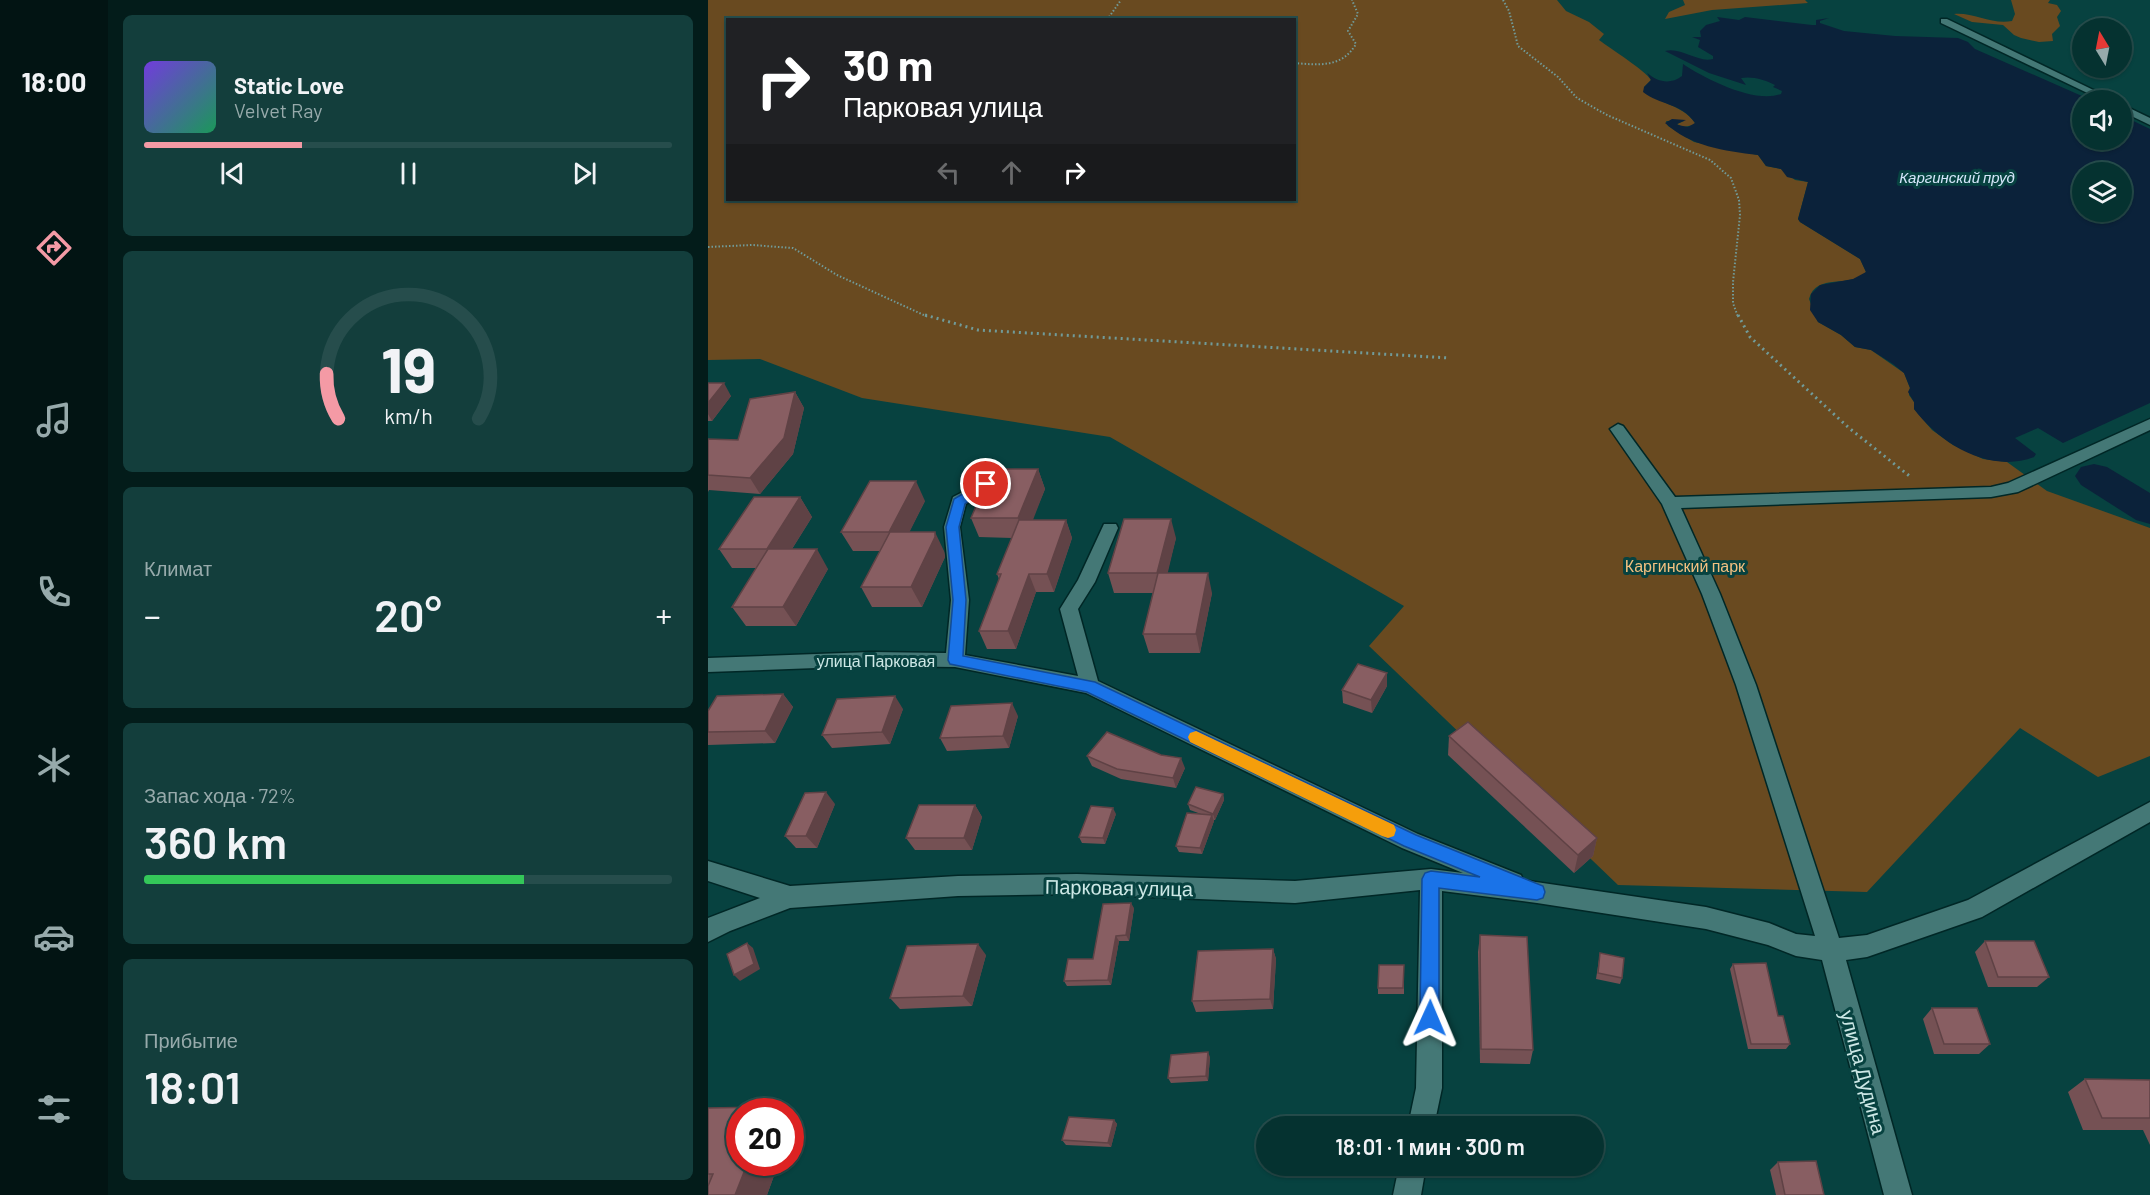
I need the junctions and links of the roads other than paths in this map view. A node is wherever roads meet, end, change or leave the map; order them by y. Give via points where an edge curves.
1 (1944, 21) dead end
2 (2088, 90) edge
3 (2132, 113) edge
4 (2150, 123) edge
5 (2150, 424) edge
6 (1618, 429) dead end
7 (986, 484) edge
8 (1670, 504) junction
9 (1110, 528) dead end
10 (955, 660) junction
11 (708, 665) edge
12 (1090, 686) junction
13 (2150, 811) edge
14 (708, 871) edge
15 (1431, 879) junction
16 (1537, 892) junction
17 (790, 897) junction
18 (708, 931) edge
19 (1831, 950) junction
20 (1423, 1116) edge
21 (1411, 1176) edge
22 (1407, 1195) edge
23 (1898, 1195) edge

1 - 2 street
3 - 4 street
5 - 8 street via 2012,488 1991,492
6 - 8 street, улица Дудина
7 - 10 street via 959,501 952,527 960,600
8 - 19 street, улица Дудина via 1746,685
9 - 12 street via 1069,609
10 - 11 street, улица Парковая
10 - 12 street, улица Парковая
12 - 16 street, улица Парковая via 1410,841
13 - 19 street via 1974,909 1867,946
14 - 17 street
15 - 16 street, Парковая улица
15 - 17 street, Парковая улица via 1295,892 1077,884 958,886
15 - 20 street via 1429,1088
16 - 19 street via 1706,918 1796,945
17 - 18 street, Парковая улица
19 - 23 street, улица Дудина
21 - 22 street

